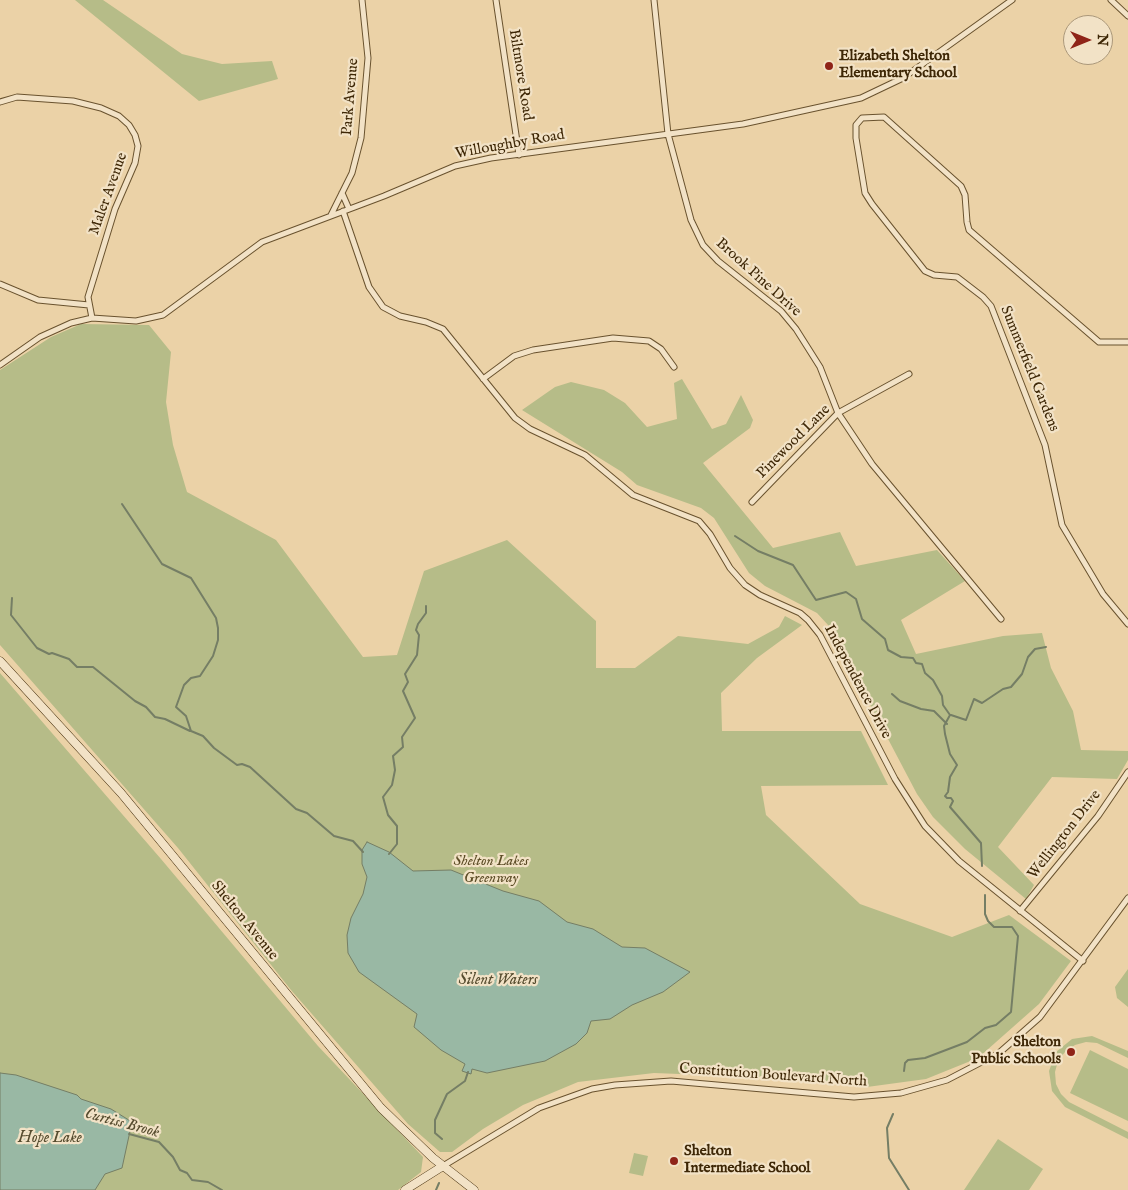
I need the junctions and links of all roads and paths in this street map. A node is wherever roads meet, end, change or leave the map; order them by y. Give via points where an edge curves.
1 (362, 0) edge
2 (496, 0) edge
3 (654, 0) edge
4 (1012, 0) edge
5 (1111, 0) edge
6 (1128, 16) edge
7 (0, 102) edge
8 (668, 134) junction
9 (519, 155) junction
10 (342, 193) junction
11 (349, 209) junction
12 (343, 211) junction
13 (331, 215) junction
14 (0, 284) edge
15 (89, 305) junction
16 (92, 318) junction
17 (1128, 342) edge
18 (0, 365) edge
19 (674, 367) dead end
20 (909, 374) dead end
21 (483, 379) junction
22 (838, 413) junction
23 (752, 502) dead end
24 (1001, 619) dead end
25 (1128, 624) edge
26 (0, 661) edge
27 (1128, 772) edge
28 (1128, 898) edge
29 (1020, 911) junction
30 (1083, 961) junction
31 (443, 1166) junction
32 (405, 1190) edge
33 (474, 1190) edge

1 - 10 street, Park Avenue via 368,58 364,110 357,160
2 - 9 street, Biltmore Road
3 - 8 street, Brook Pine Drive
4 - 8 street, Willoughby Road via 903,78 872,94 846,103 743,124
5 - 6 street
7 - 15 street, Maler Avenue via 24,97 73,101 119,116 136,135 138,151 98,260 88,297
8 - 9 street, Willoughby Road
8 - 22 street, Brook Pine Drive via 691,220 703,245 718,261 781,311 796,329 820,367
9 - 11 street, Willoughby Road via 455,166
10 - 11 street
10 - 13 street, Park Avenue
11 - 12 street, Willoughby Road
12 - 13 street, Willoughby Road
12 - 21 street, Independence Drive via 369,287 378,302 396,314 443,329
13 - 16 street, Willoughby Road via 262,242 163,315 136,321
14 - 15 street via 38,300
15 - 16 street, Maler Avenue
16 - 18 street, Willoughby Road via 71,323 40,337
17 - 25 street, Summerfield Gardens via 1099,342 969,230 962,186 884,117 862,118 856,126 856,138 865,193 925,271 957,277 991,306 1045,444 1062,526 1103,594
19 - 21 street via 661,349 649,341 613,338 533,350 514,356
20 - 22 street, Pinewood Lane
21 - 29 street, Independence Drive via 506,409 530,429 585,455 633,495 699,522 745,585 808,620 820,636 916,814 934,838 959,862
22 - 23 street, Pinewood Lane
22 - 24 street, Brook Pine Drive via 872,464
26 - 31 main road, Shelton Avenue via 136,811 355,1078
27 - 29 street, Wellington Drive via 1098,816
28 - 30 street, Constitution Boulevard North
29 - 30 street, Independence Drive
30 - 31 street, Constitution Boulevard North via 1052,1003 1013,1043 972,1069 936,1084 892,1094 854,1097 671,1081 615,1085 539,1108
31 - 32 main road
31 - 33 main road, Shelton Avenue

